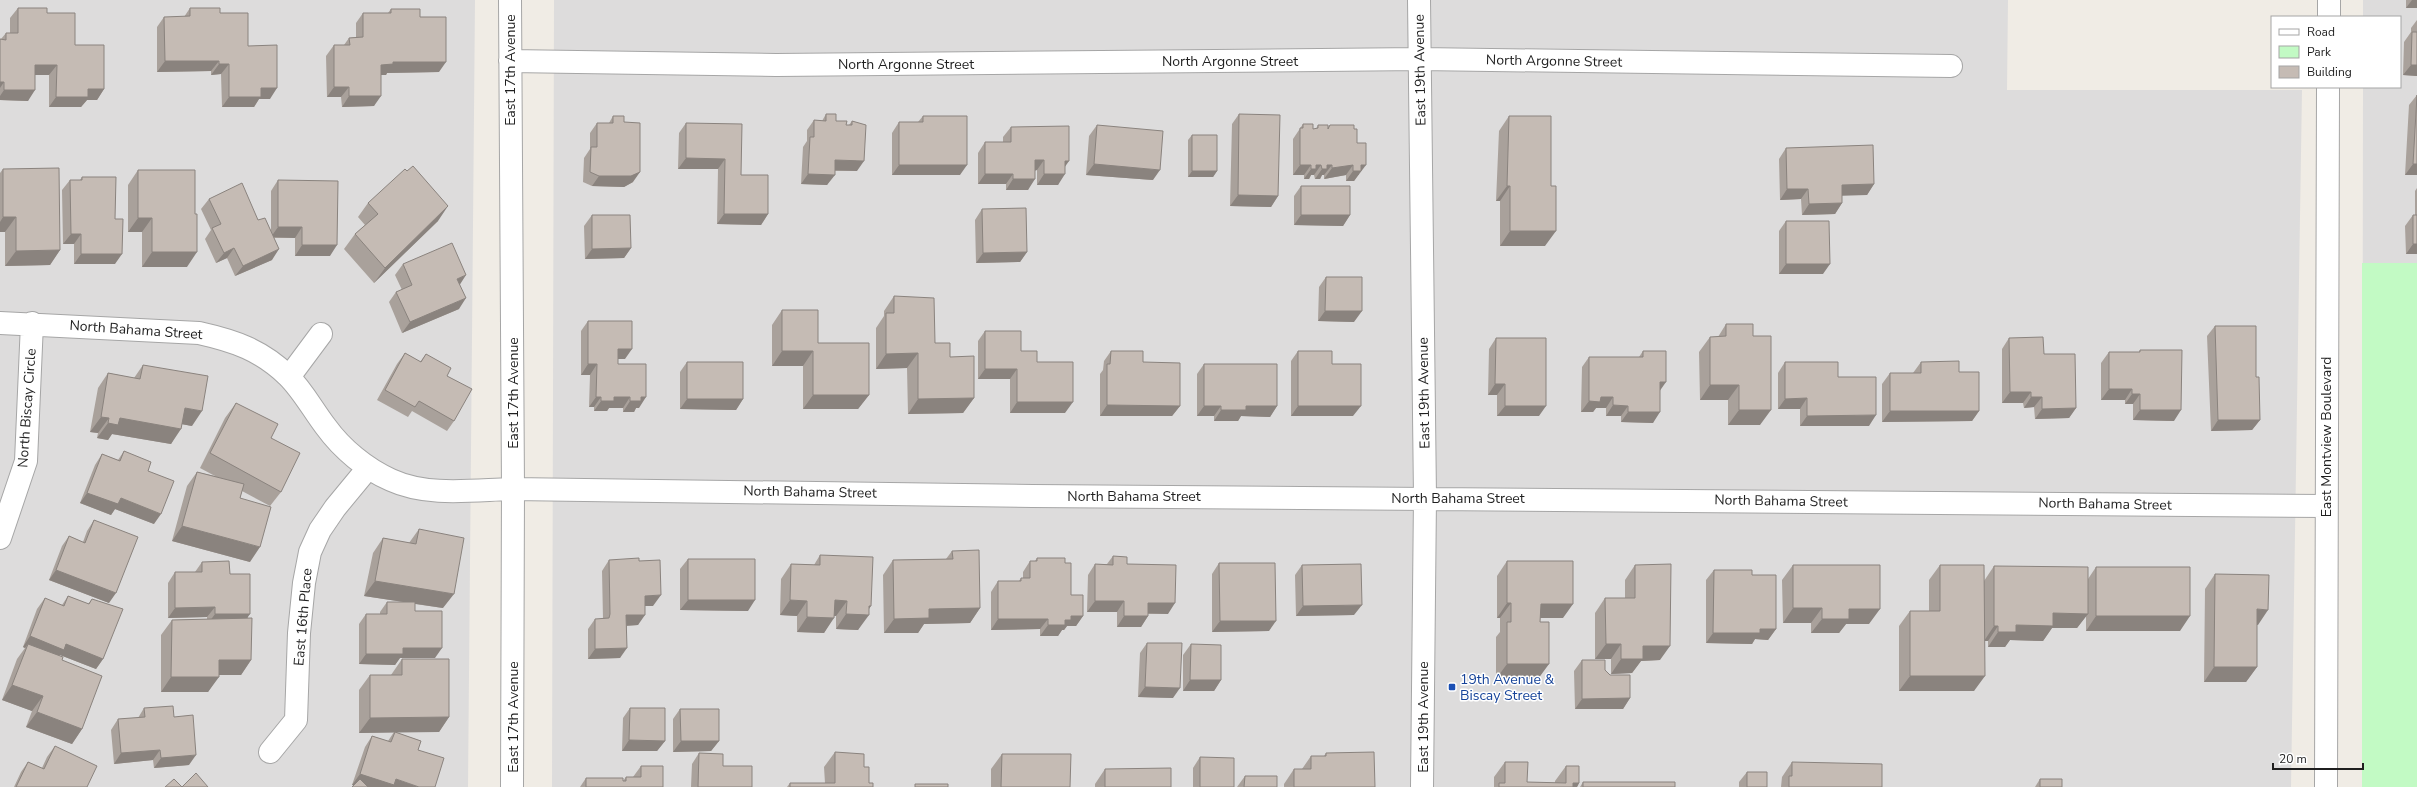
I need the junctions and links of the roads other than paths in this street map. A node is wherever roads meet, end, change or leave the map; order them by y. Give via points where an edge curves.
1 (510, 0) edge
2 (1419, 0) edge
3 (2329, 0) edge
4 (2329, 16) edge
5 (1420, 59) junction
6 (510, 61) junction
7 (1951, 66) dead end
8 (2328, 88) edge
9 (0, 323) edge
10 (32, 323) junction
11 (321, 334) dead end
12 (288, 377) junction
13 (368, 468) junction
14 (513, 489) junction
15 (1425, 497) junction
16 (2326, 506) junction
17 (0, 538) edge
18 (270, 752) dead end
19 (512, 787) edge
20 (1422, 787) edge
21 (2326, 787) edge

1 - 6 street, East 17th Avenue
2 - 5 street, East 19th Avenue
3 - 4 street
5 - 6 street, North Argonne Street via 776,65
5 - 7 street, North Argonne Street
5 - 15 street, East 19th Avenue
6 - 14 street, East 17th Avenue
8 - 16 street, East Montview Boulevard
9 - 10 street, North Bahama Street
10 - 12 street, North Bahama Street via 199,333 232,341 251,349
10 - 17 street, North Biscay Circle via 26,461
11 - 12 street
12 - 13 street, North Bahama Street via 326,428 350,454
13 - 14 street, North Bahama Street via 392,481 436,492
13 - 18 street, East 16th Place via 335,508 320,530 310,552 301,611 296,720
14 - 15 street, North Bahama Street via 1033,496
14 - 19 street, East 17th Avenue
15 - 16 street, North Bahama Street
15 - 20 street, East 19th Avenue
16 - 21 street, East Montview Boulevard

